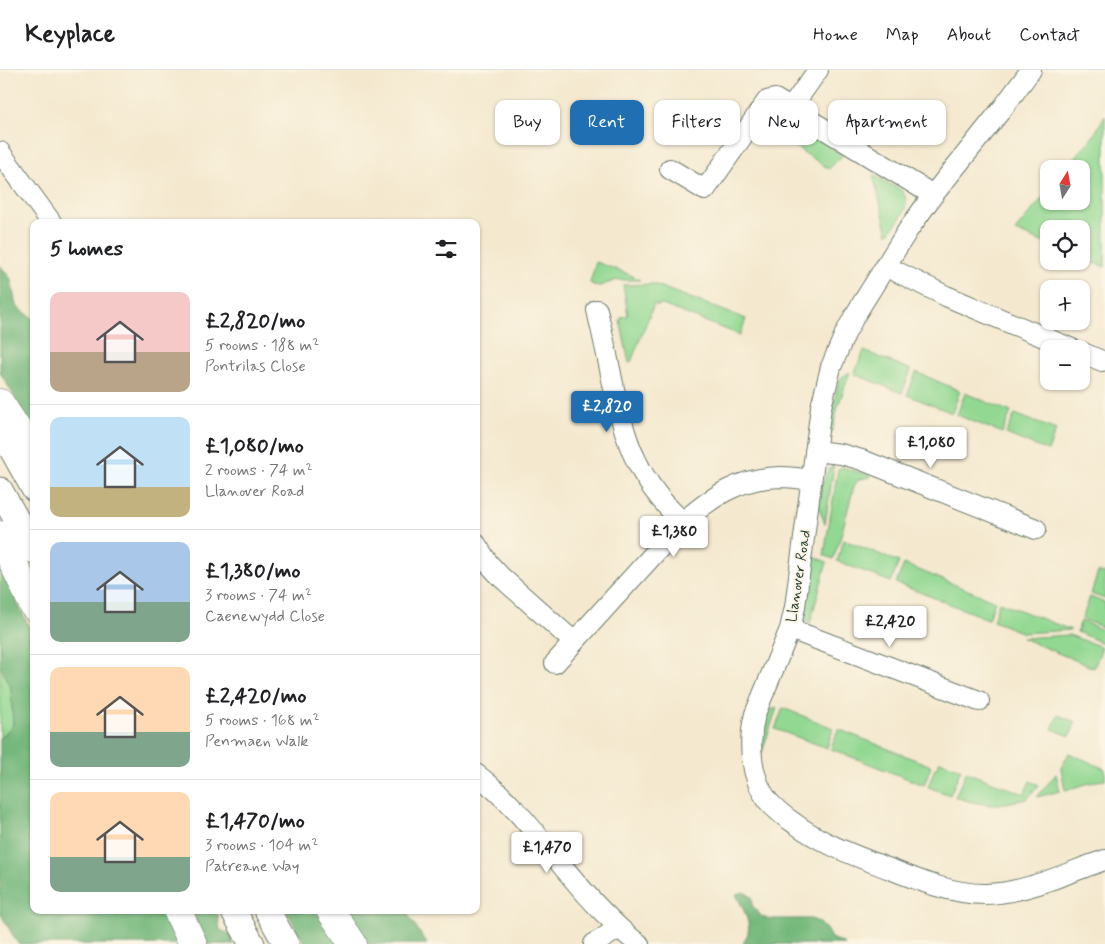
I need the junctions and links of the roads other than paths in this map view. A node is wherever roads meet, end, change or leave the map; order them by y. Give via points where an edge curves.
1 (818, 70) edge
2 (1031, 70) edge
3 (797, 100) edge
4 (818, 125) edge
5 (750, 126) edge
6 (0, 152) edge
7 (670, 169) dead end
8 (933, 195) junction
9 (50, 219) edge
10 (885, 266) junction
11 (597, 310) dead end
12 (1051, 340) edge
13 (1090, 356) edge
14 (1102, 361) dead end
15 (0, 403) edge
16 (0, 428) edge
17 (30, 449) edge
18 (815, 451) junction
19 (811, 479) junction
20 (30, 483) edge
21 (0, 490) edge
22 (683, 522) junction
23 (1036, 529) dead end
24 (0, 535) edge
25 (30, 544) edge
26 (480, 550) edge
27 (30, 599) edge
28 (790, 629) junction
29 (574, 642) junction
30 (555, 663) dead end
31 (979, 701) dead end
32 (480, 777) edge
33 (1105, 860) edge
34 (179, 914) edge
35 (235, 914) edge
36 (269, 914) edge
37 (333, 914) edge
38 (619, 928) junction
39 (193, 944) edge
40 (252, 944) edge
41 (286, 944) edge
42 (353, 944) edge
43 (594, 944) edge
44 (639, 944) edge

1 - 3 street
2 - 8 street, Llanover Road
4 - 8 street
5 - 7 street via 705,190
6 - 9 street
8 - 10 street, Llanover Road
10 - 12 street via 946,296
10 - 18 street, Llanover Road via 855,315 831,367
11 - 22 street via 618,407 636,460 658,496
13 - 14 street
15 - 17 highway
16 - 20 main road
18 - 19 street, Llanover Road
18 - 23 street via 862,460
19 - 22 street via 780,477 736,485 716,495
19 - 28 street, Llanover Road
21 - 25 main road
22 - 29 street
24 - 27 highway
26 - 29 street via 501,577
28 - 31 street
28 - 33 street, Llanover Road via 755,714 751,738 758,783 768,801 783,815 844,852 928,884 960,892 1014,892
29 - 30 street
32 - 38 street via 505,799
34 - 39 highway
35 - 40 main road
36 - 41 main road
37 - 42 highway
38 - 43 street
38 - 44 street

